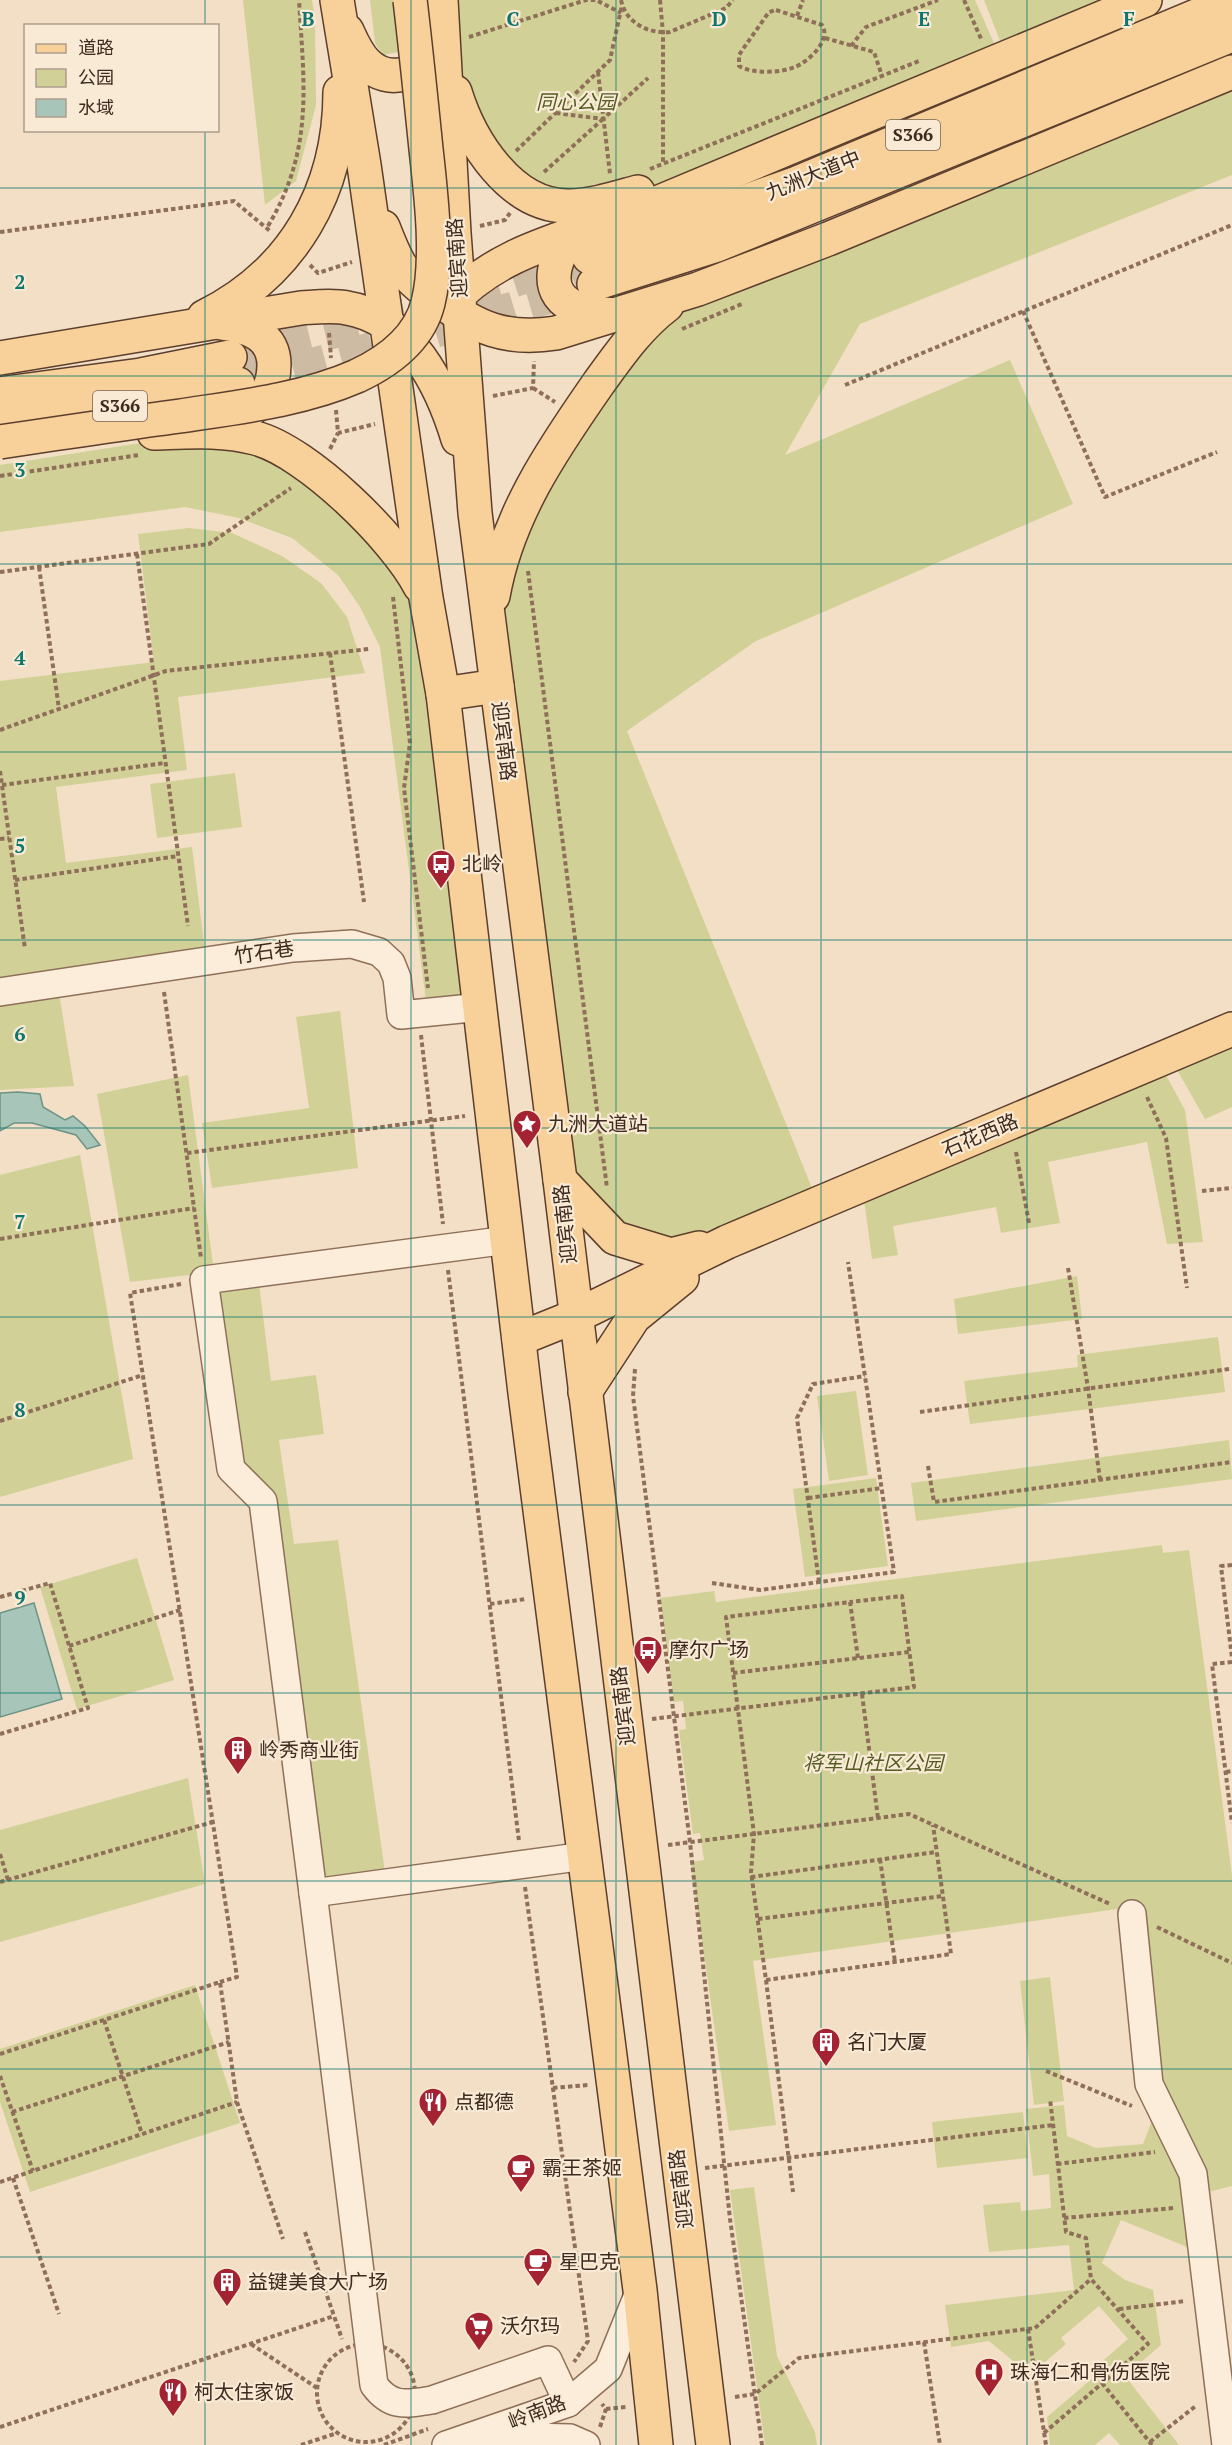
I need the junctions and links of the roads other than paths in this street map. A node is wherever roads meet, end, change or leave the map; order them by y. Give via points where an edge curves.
1 (410, 0) edge
2 (1145, 0) edge
3 (1232, 1) edge
4 (338, 8) edge
5 (450, 13) edge
6 (1232, 35) edge
7 (461, 48) junction
8 (1232, 72) edge
9 (806, 140) junction
10 (364, 165) junction
11 (585, 259) junction
12 (698, 289) junction
13 (450, 303) junction
14 (618, 315) junction
15 (216, 323) junction
16 (179, 329) junction
17 (398, 341) junction
18 (0, 358) edge
19 (0, 394) edge
20 (236, 421) junction
21 (0, 423) edge
22 (0, 442) edge
23 (151, 443) junction
24 (0, 456) edge
25 (475, 513) junction
26 (426, 598) junction
27 (488, 618) junction
28 (497, 686) junction
29 (444, 694) junction
30 (0, 992) edge
31 (481, 1007) junction
32 (1232, 1029) edge
33 (560, 1180) junction
34 (508, 1240) junction
35 (727, 1242) junction
36 (576, 1316) junction
37 (519, 1339) junction
38 (585, 1392) junction
39 (585, 1856) junction
40 (313, 1893) junction
41 (1132, 1914) road end
42 (639, 2290) junction
43 (563, 2392) junction
44 (442, 2435) edge
45 (474, 2435) junction
46 (586, 2445) edge
47 (656, 2445) edge
48 (713, 2445) edge
49 (1227, 2445) edge

1 - 22 main road, bridge via 433,228 428,303 410,339 364,372 307,392 235,408
2 - 9 main road via 983,43
3 - 11 main road, 九洲大道中 / S366 via 797,183
4 - 5 main road via 365,62 376,71 391,74 406,74 420,68 430,56
4 - 10 main road
4 - 16 main road via 340,102 322,196 291,249 269,272 218,310
5 - 7 main road, 迎宾南路
6 - 11 main road, 九洲大道中 / S366 via 717,244
7 - 9 main road via 459,108 472,133 508,181 544,202 592,204
7 - 13 main road, 迎宾南路 via 454,233 447,263
8 - 12 main road
9 - 11 main road via 647,208
10 - 13 main road via 399,264 408,276
10 - 17 main road
11 - 13 main road via 521,253 494,266
11 - 14 main road via 556,260 558,292 578,309
12 - 14 main road
12 - 27 main road via 672,302 635,333 576,416 525,497 507,539
13 - 14 main road via 496,332 514,336 534,337 576,329
13 - 17 main road
13 - 25 main road, 迎宾南路
15 - 16 main road
15 - 17 main road via 326,306 349,308 368,314
15 - 20 main road via 240,325 258,333 268,343 273,358 271,385 265,396
16 - 18 main road
17 - 20 main road via 358,380 335,392
17 - 25 main road via 437,382 448,405
17 - 26 main road via 399,419
19 - 21 main road, S366 via 141,375 234,370 153,401
20 - 23 main road
23 - 24 main road
23 - 26 main road via 209,432 277,445 318,474 387,538 414,573
25 - 27 main road, 迎宾南路
26 - 29 main road
27 - 28 main road, 迎宾南路
28 - 29 main road
28 - 33 main road, 迎宾南路
29 - 31 main road
30 - 31 street, 竹石巷 via 293,948 352,944 379,952 391,963 397,978 401,1015
31 - 34 main road
32 - 35 main road, 石花西路
33 - 35 main road via 615,1238 671,1255
33 - 36 main road, 迎宾南路
34 - 37 main road
34 - 40 street via 204,1280 231,1469 263,1501
35 - 36 main road
35 - 38 main road via 634,1317
36 - 37 main road
36 - 38 main road, 迎宾南路
37 - 39 main road
38 - 48 main road, 迎宾南路
39 - 40 street
39 - 42 main road
40 - 43 street via 374,2385 383,2397 401,2404 432,2400 548,2360
41 - 49 street via 1149,2084 1193,2174
42 - 43 street, 岭南路 via 608,2368
42 - 47 main road
43 - 45 street, 岭南路
44 - 45 street, 岭南路
45 - 46 street via 570,2438

